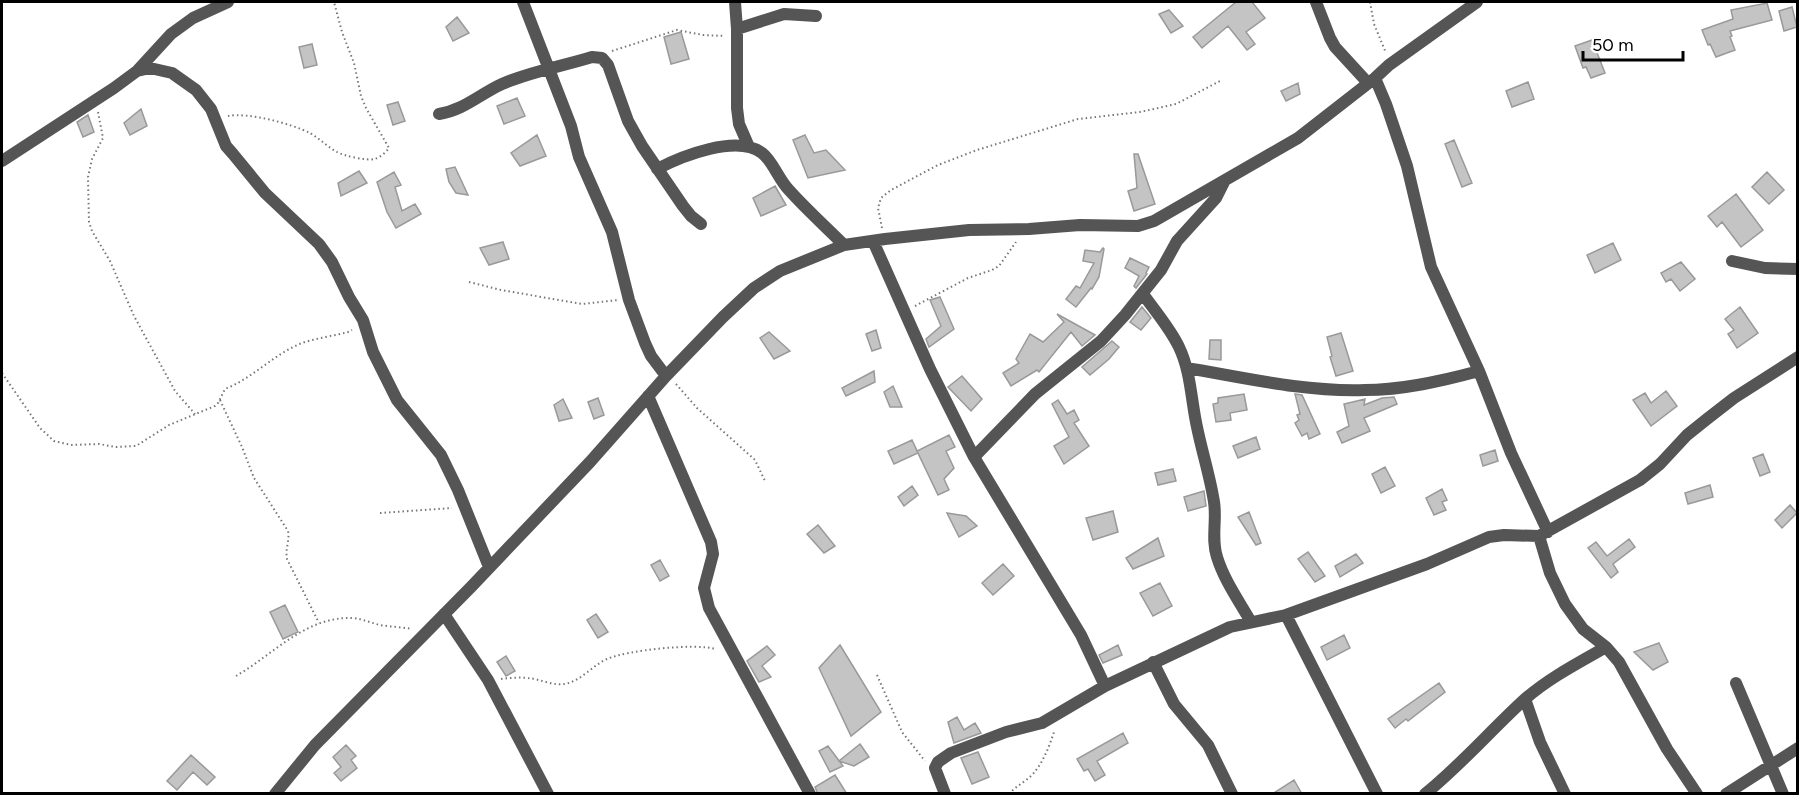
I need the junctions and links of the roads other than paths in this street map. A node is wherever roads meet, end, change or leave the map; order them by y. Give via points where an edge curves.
1 (228, 2) edge
2 (522, 2) edge
3 (735, 2) edge
4 (1316, 2) edge
5 (1478, 2) edge
6 (816, 16) dead end
7 (737, 29) junction
8 (549, 70) junction
9 (137, 71) junction
10 (1372, 81) junction
11 (439, 114) dead end
12 (749, 147) junction
13 (2, 161) edge
14 (657, 169) junction
15 (1224, 182) junction
16 (701, 224) dead end
17 (879, 240) junction
18 (844, 245) junction
19 (1732, 261) dead end
20 (1797, 269) edge
21 (1143, 294) junction
22 (1797, 357) edge
23 (1187, 368) junction
24 (1479, 371) junction
25 (667, 375) junction
26 (648, 396) junction
27 (974, 457) junction
28 (1544, 534) junction
29 (489, 567) junction
30 (444, 614) junction
31 (1286, 615) junction
32 (1251, 622) junction
33 (1606, 647) junction
34 (1153, 662) junction
35 (1736, 683) dead end
36 (1105, 686) junction
37 (1526, 699) junction
38 (1797, 748) edge
39 (1772, 764) junction
40 (275, 794) edge
41 (548, 794) edge
42 (810, 794) edge
43 (945, 794) edge
44 (1232, 794) edge
45 (1377, 794) edge
46 (1425, 794) edge
47 (1565, 794) edge
48 (1697, 794) edge
49 (1726, 794) edge
50 (1783, 794) edge

1 - 9 street via 193,18 171,34
2 - 8 street
3 - 7 street
4 - 10 street via 1335,47
5 - 10 street
6 - 7 street via 784,14
7 - 12 street via 739,124
8 - 11 street via 521,76 458,110
8 - 14 street via 602,58 628,121
8 - 25 street via 579,157 612,232 629,300 645,343
9 - 13 street
9 - 29 street via 162,70 186,82 204,99 226,146 265,193 325,250 363,320 390,388 441,455
10 - 15 street via 1298,138
10 - 24 street via 1386,104 1407,166 1431,267
12 - 14 street via 712,148
12 - 18 street via 762,152 788,189
14 - 16 street
15 - 17 street via 1176,210 1138,226 969,230
15 - 21 street via 1216,198 1177,241
17 - 18 street
17 - 27 street via 903,311
18 - 25 street via 780,271 754,288
19 - 20 street
21 - 23 street via 1166,324
21 - 27 street via 1101,341 1035,394
22 - 28 street via 1707,419 1640,480
23 - 24 street via 1258,382 1365,390 1417,385
23 - 32 street via 1213,497 1217,556
24 - 28 street
25 - 26 street
26 - 29 street
26 - 42 street via 711,542 713,554 705,595 709,608
27 - 36 street via 1070,615
28 - 31 street via 1489,537 1449,556
28 - 33 street via 1550,573 1565,604 1583,629
29 - 30 street
30 - 40 street via 315,745
30 - 41 street via 488,680
31 - 32 street
31 - 45 street
32 - 34 street via 1230,627
33 - 37 street via 1549,680
33 - 48 street via 1619,662
34 - 36 street
34 - 44 street via 1174,704 1208,745
35 - 39 street
36 - 43 street via 1042,723 951,753 935,768
37 - 46 street
37 - 47 street via 1540,742
38 - 39 street
39 - 49 street
39 - 50 street

